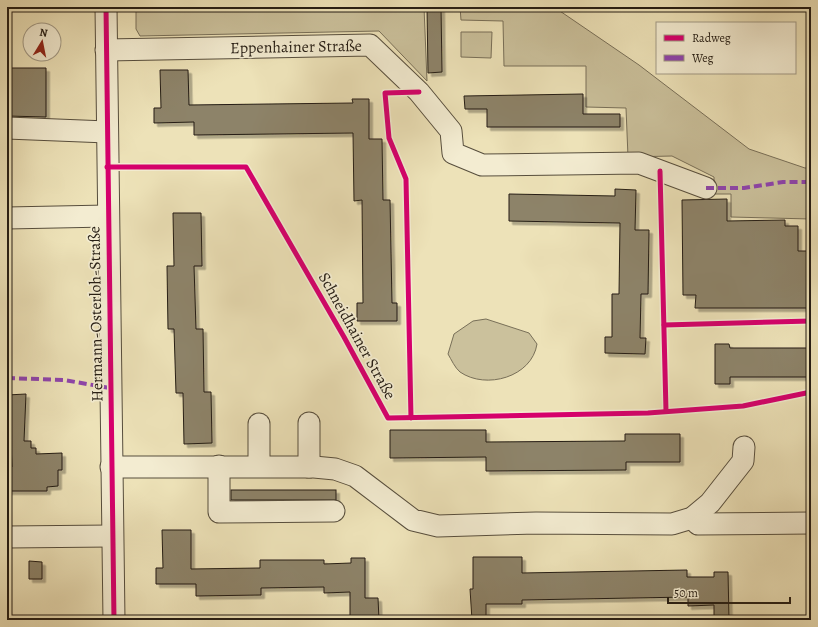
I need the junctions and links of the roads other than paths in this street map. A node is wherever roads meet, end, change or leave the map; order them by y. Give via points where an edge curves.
1 (106, 7) edge
2 (106, 50) junction
3 (7, 128) edge
4 (107, 132) junction
5 (706, 188) dead end
6 (107, 216) junction
7 (7, 218) edge
8 (309, 423) dead end
9 (259, 424) dead end
10 (744, 447) dead end
11 (219, 466) junction
12 (260, 466) junction
13 (111, 467) junction
14 (309, 467) junction
15 (334, 511) dead end
16 (692, 518) junction
17 (811, 523) edge
18 (112, 536) junction
19 (7, 537) edge
20 (114, 620) edge

1 - 2 street, Hermann-Osterloh-Straße
2 - 4 street, Hermann-Osterloh-Straße
2 - 5 street, Eppenhainer Straße via 370,45 418,92 451,131 453,153 482,165 639,164
3 - 4 street
4 - 6 street, Hermann-Osterloh-Straße
6 - 7 street
6 - 13 street, Hermann-Osterloh-Straße
8 - 14 street
9 - 12 street
10 - 16 street via 743,461 710,503
11 - 12 street
11 - 13 street
11 - 15 street via 219,512
12 - 14 street
13 - 18 street, Hermann-Osterloh-Straße
14 - 16 street via 335,469 355,476 414,520 438,526 536,523 672,524
16 - 17 street via 698,524
18 - 19 street
18 - 20 street, Hermann-Osterloh-Straße

